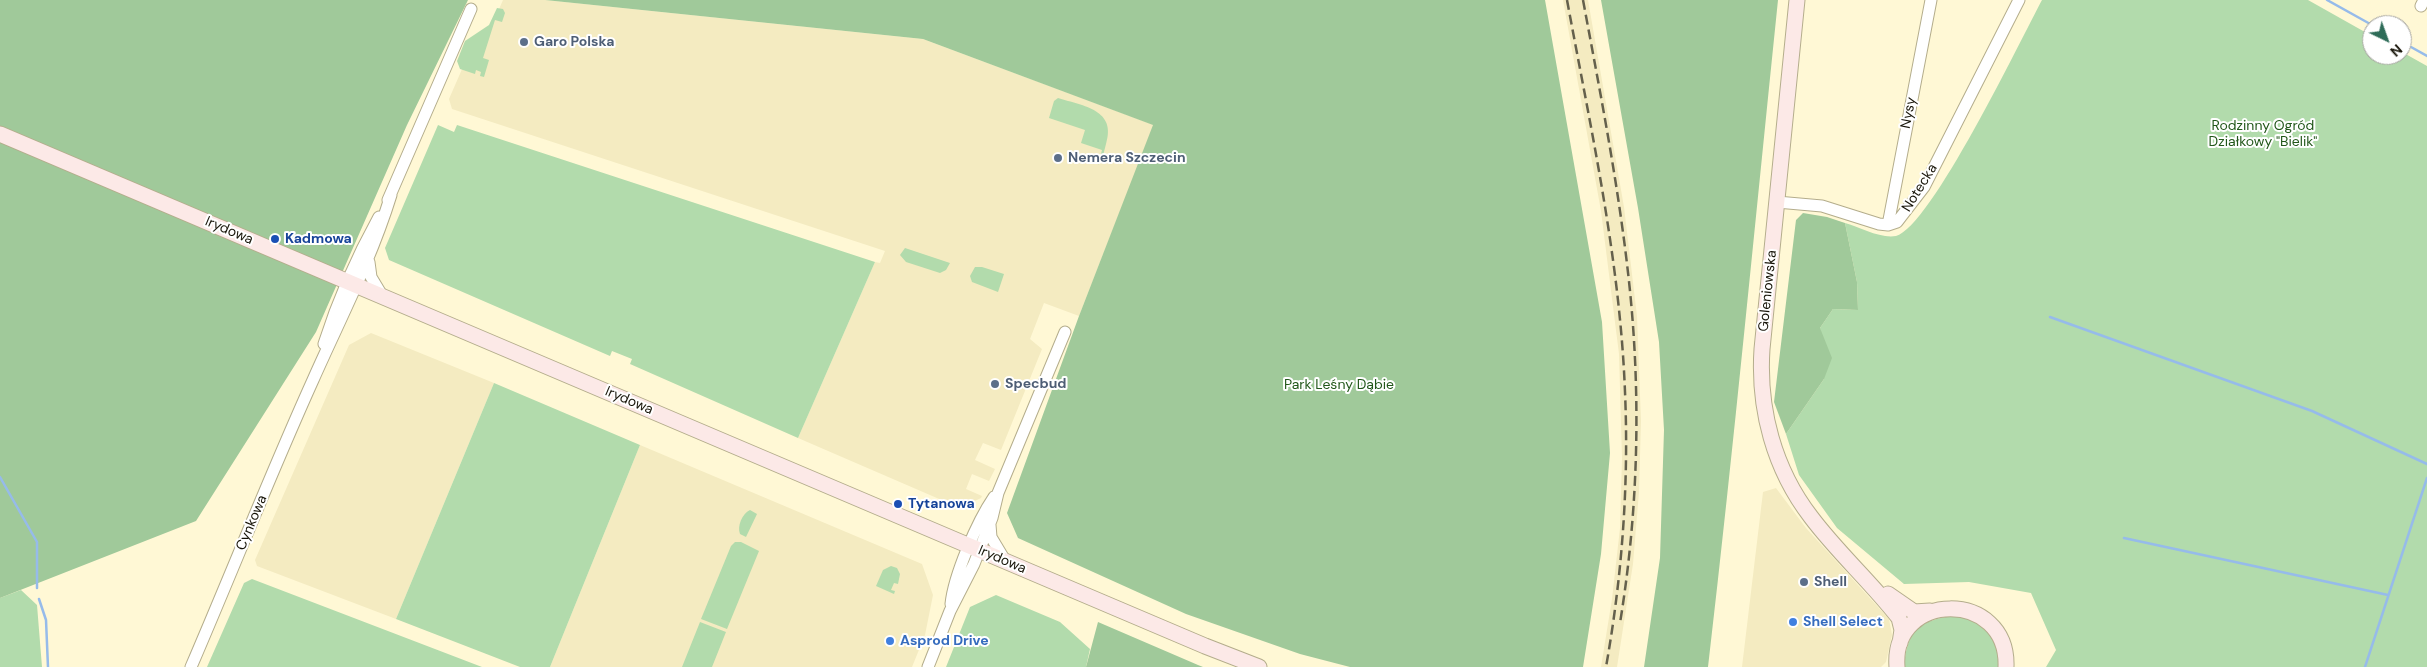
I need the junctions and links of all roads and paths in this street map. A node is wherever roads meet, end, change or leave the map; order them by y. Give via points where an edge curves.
1 (1797, 0) edge
2 (1931, 0) edge
3 (2019, 0) edge
4 (471, 9) dead end
5 (0, 134) edge
6 (390, 195) junction
7 (1777, 202) junction
8 (1888, 225) junction
9 (370, 257) junction
10 (353, 284) junction
11 (383, 296) junction
12 (1065, 332) dead end
13 (998, 493) junction
14 (991, 521) junction
15 (974, 548) junction
16 (1848, 558) junction
17 (1006, 562) junction
18 (1930, 612) junction
19 (1897, 658) edge
20 (191, 667) edge
21 (928, 667) edge
22 (1259, 667) edge
23 (2006, 667) edge

1 - 7 street, Goleniowska
2 - 8 street, Nysy
3 - 8 street, Notecka via 1924,187 1901,217
4 - 6 street
5 - 10 street, Irydowa
6 - 9 street
6 - 10 street via 366,240
7 - 8 street via 1822,206
7 - 16 street, Goleniowska via 1761,365 1767,422 1774,450 1794,494
9 - 10 street
9 - 11 street via 371,278
10 - 11 street, Irydowa
10 - 20 street, Cynkowa via 330,325 313,379
11 - 15 street, Irydowa
12 - 13 street
13 - 14 street
13 - 15 street via 984,512
14 - 15 street
14 - 17 street via 991,538
15 - 17 street, Irydowa
15 - 21 street via 952,596 950,611
16 - 18 street, Goleniowska via 1908,610 1919,614
16 - 19 street, Goleniowska via 1898,618 1902,630
17 - 22 street, Irydowa
18 - 19 street via 1911,626
18 - 23 street via 1953,608 1979,615 1998,634 2005,648

